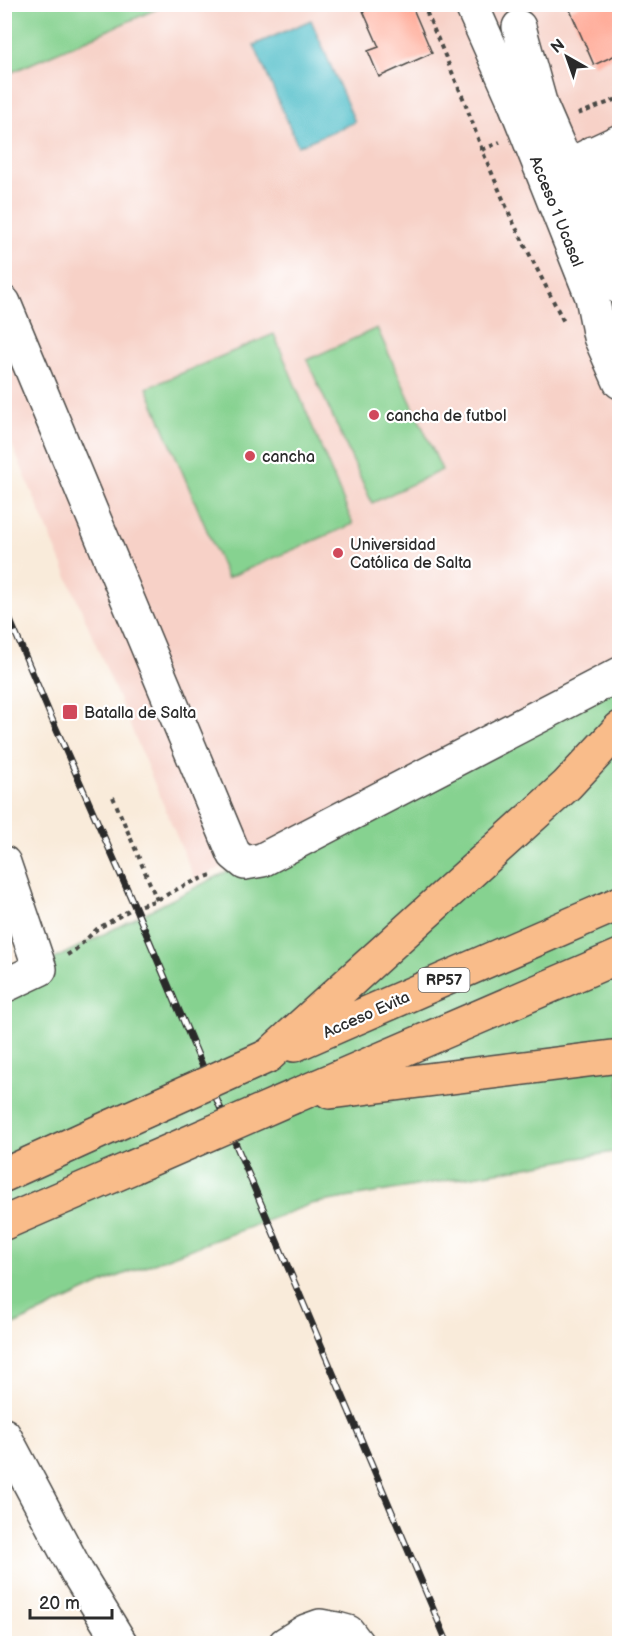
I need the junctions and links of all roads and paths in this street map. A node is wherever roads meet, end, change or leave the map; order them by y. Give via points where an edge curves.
1 (423, 4) edge
2 (471, 4) edge
3 (525, 16) edge
4 (487, 42) junction
5 (580, 159) edge
6 (620, 218) edge
7 (620, 288) edge
8 (4, 303) edge
9 (566, 326) dead end
10 (610, 333) edge
11 (620, 382) edge
12 (620, 674) edge
13 (620, 728) edge
14 (113, 797) dead end
15 (4, 863) edge
16 (157, 900) dead end
17 (620, 903) edge
18 (620, 956) edge
19 (4, 986) edge
20 (268, 1056) junction
21 (620, 1056) edge
22 (293, 1097) junction
23 (4, 1175) edge
24 (4, 1223) edge
25 (4, 1435) edge
26 (121, 1644) edge
27 (285, 1644) edge
28 (357, 1644) edge

1 - 9 path via 512,220
2 - 4 street, Acceso 1 Ucasal
3 - 4 street, Acceso 1 Ucasal
3 - 5 street, Acceso 1 Ucasal via 541,106
4 - 5 street, Acceso 1 Ucasal via 512,96
5 - 6 street
5 - 7 street, Acceso 1 Ucasal
5 - 10 street, Acceso 1 Ucasal via 592,297
8 - 12 street via 234,854 245,863 262,860
10 - 11 street, Acceso 1 Ucasal
13 - 20 highway via 567,784
14 - 16 path
15 - 19 street via 40,969
17 - 20 highway, Acceso Evita / RP57
18 - 22 highway
20 - 23 highway, Acceso Evita / RP57, bridge
21 - 22 highway
22 - 24 highway, bridge
25 - 26 street via 77,1572
27 - 28 street via 320,1626 348,1632

